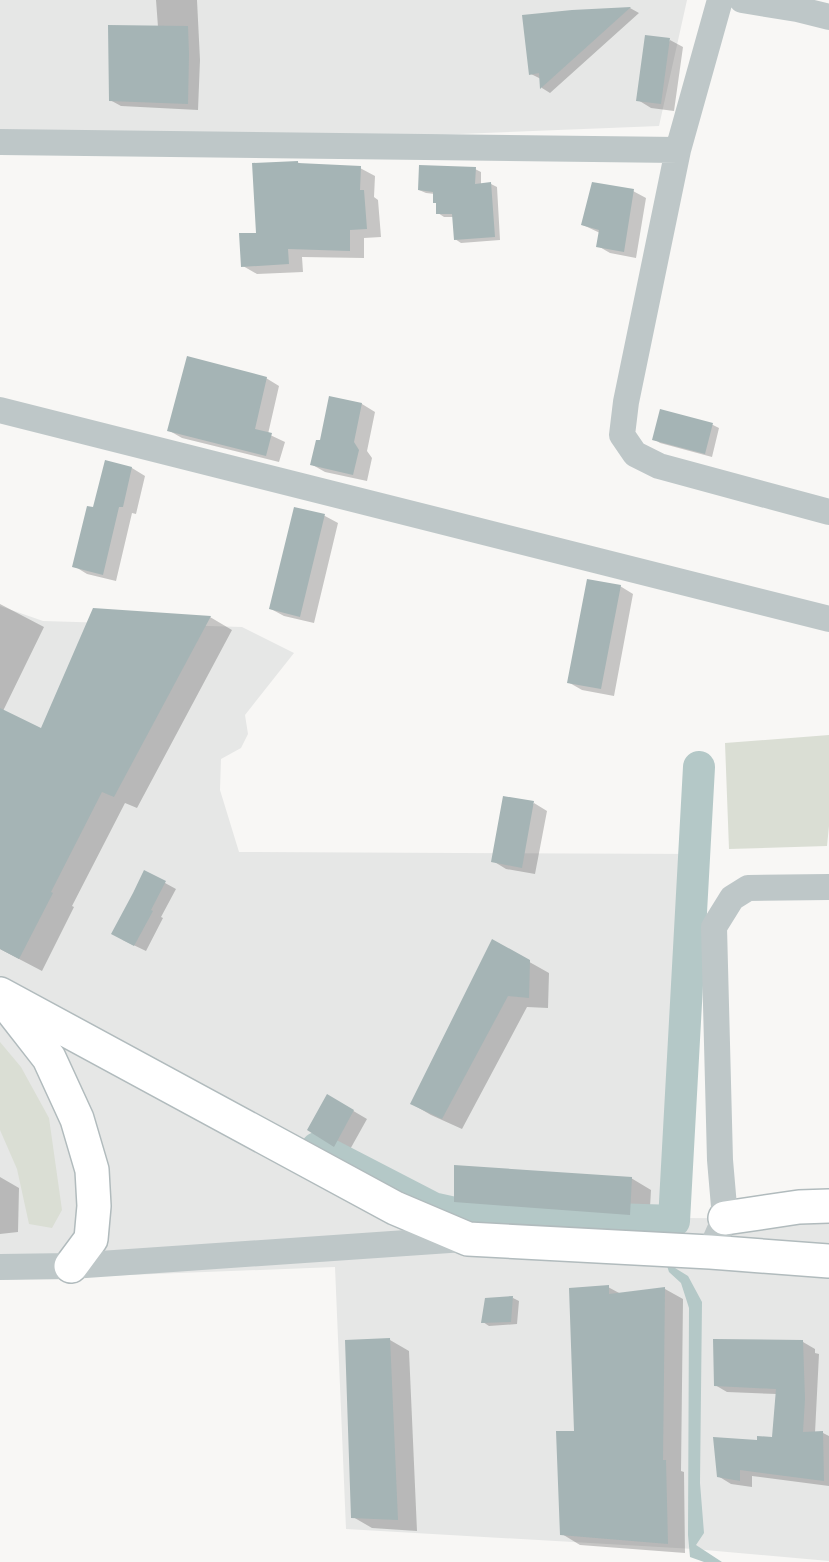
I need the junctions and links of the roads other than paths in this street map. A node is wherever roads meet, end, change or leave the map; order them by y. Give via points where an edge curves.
1 (720, 0) edge
2 (742, 0) edge
3 (829, 17) edge
4 (0, 142) edge
5 (678, 150) junction
6 (0, 410) edge
7 (829, 512) edge
8 (829, 619) edge
9 (829, 887) edge
10 (0, 994) edge
11 (829, 1206) edge
12 (726, 1218) junction
13 (468, 1239) junction
14 (710, 1252) junction
15 (829, 1261) edge
16 (71, 1266) junction
17 (0, 1267) edge

1 - 5 street
2 - 3 street
4 - 5 street
5 - 7 street via 622,435 635,454 658,466
6 - 8 street
9 - 12 street via 748,888 732,898 714,927 720,1160
10 - 13 street via 396,1208
10 - 16 street via 49,1058 77,1119 92,1170 91,1239
11 - 12 street
12 - 14 street
13 - 14 street
13 - 16 street
14 - 15 street
16 - 17 street

